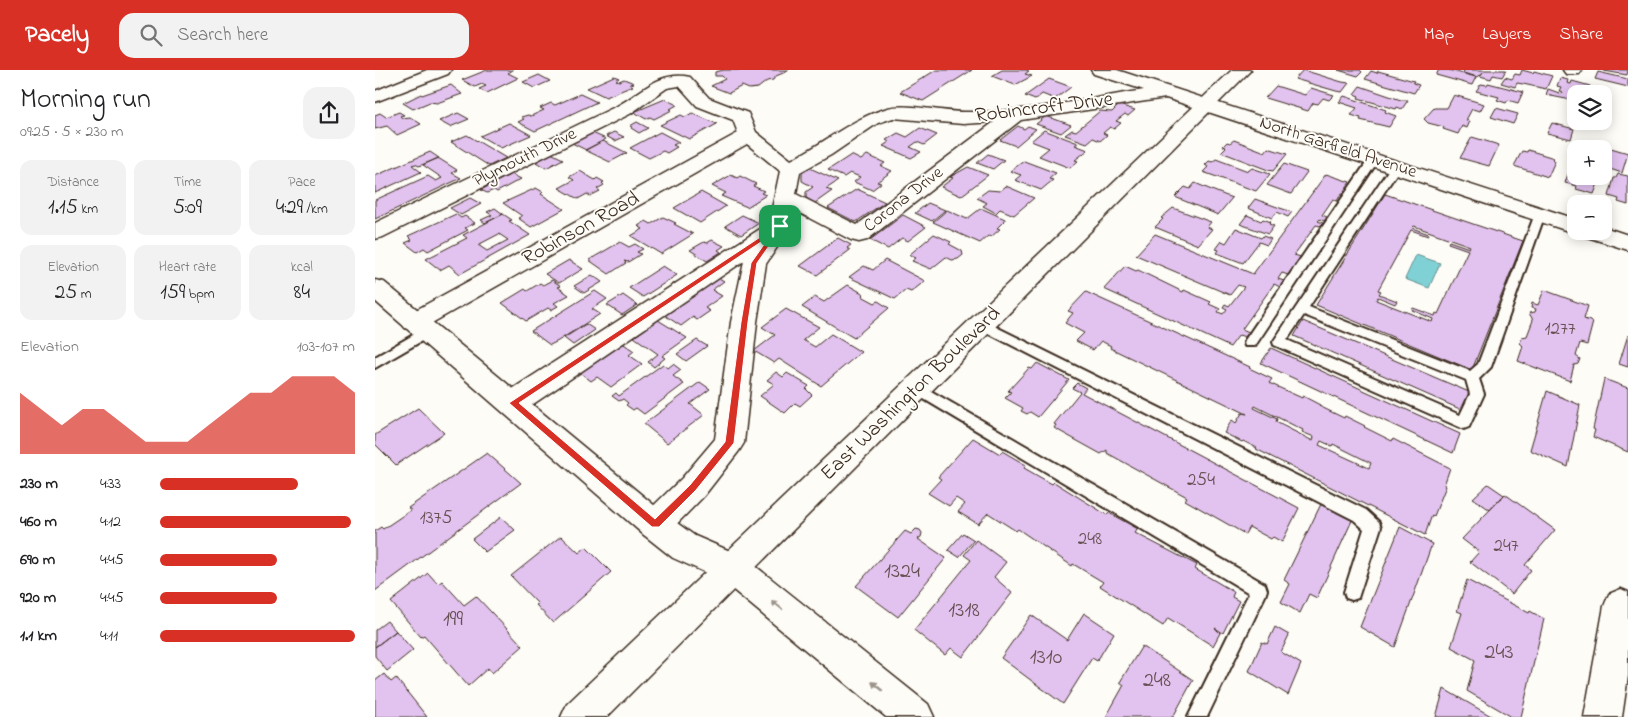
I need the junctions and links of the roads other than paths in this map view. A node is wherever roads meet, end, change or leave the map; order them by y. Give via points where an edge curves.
1 (442, 70) edge
2 (1100, 70) edge
3 (1242, 70) edge
4 (1168, 92) junction
5 (375, 96) edge
6 (1207, 104) junction
7 (1015, 115) junction
8 (748, 135) junction
9 (1373, 161) junction
10 (1395, 168) junction
11 (790, 169) junction
12 (785, 197) junction
13 (1540, 214) junction
14 (1567, 223) edge
15 (780, 226) junction
16 (375, 232) edge
17 (1612, 238) edge
18 (1628, 243) edge
19 (377, 293) edge
20 (1301, 309) junction
21 (982, 325) junction
22 (421, 327) junction
23 (1250, 343) dead end
24 (375, 363) edge
25 (1472, 377) junction
26 (917, 388) junction
27 (513, 403) junction
28 (655, 524) junction
29 (732, 568) junction
30 (1352, 592) dead end
31 (1621, 606) dead end
32 (580, 717) edge
33 (915, 717) edge
34 (1197, 717) edge
35 (1603, 717) edge

1 - 5 street
2 - 4 street, North Garfield Avenue
3 - 6 street, East Washington Boulevard
4 - 6 street, North Garfield Avenue
4 - 7 street, Robincroft Drive
6 - 9 street, North Garfield Avenue
6 - 21 street, East Washington Boulevard
7 - 11 street, Robincroft Drive via 963,118 892,112 871,120 825,151
7 - 12 street, Corona Drive via 859,235
8 - 11 street
8 - 16 street, Plymouth Drive via 741,117 703,102 684,81 671,80 657,85 635,103 605,119
8 - 22 street, Robinson Road
9 - 10 street, North Garfield Avenue
9 - 23 lane
10 - 13 street, North Garfield Avenue
10 - 20 lane
11 - 12 street
12 - 15 street
13 - 14 street, North Garfield Avenue
13 - 25 lane via 1484,367
15 - 27 street
15 - 28 street via 754,263 729,443 693,488
17 - 18 street
19 - 22 street
20 - 25 lane
20 - 25 lane via 1279,342 1464,423 1477,394
21 - 26 street, East Washington Boulevard
21 - 30 lane via 1360,515 1373,527
22 - 24 lane
22 - 27 street
26 - 29 street, East Washington Boulevard
26 - 34 lane via 1259,590
27 - 28 street
28 - 29 street via 684,547
29 - 32 street, East Washington Boulevard
33 -> 29 street
31 - 35 street

